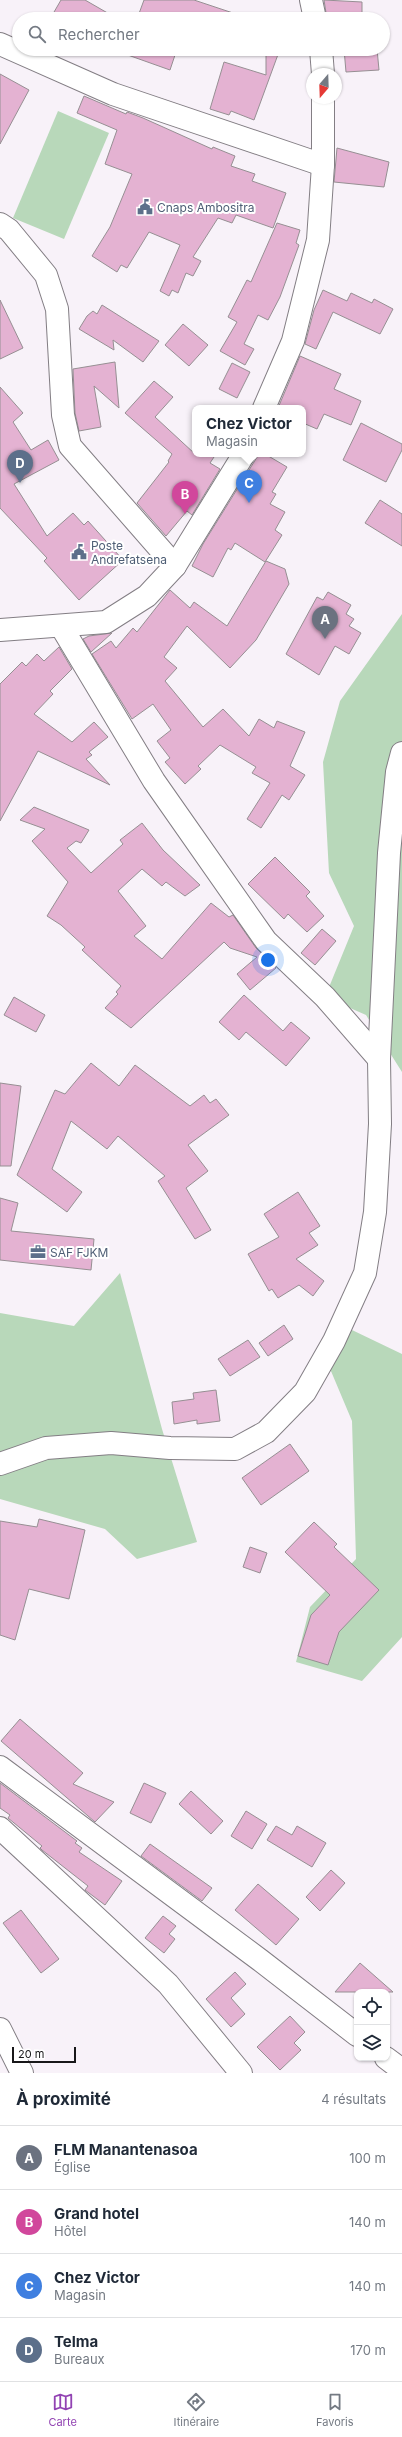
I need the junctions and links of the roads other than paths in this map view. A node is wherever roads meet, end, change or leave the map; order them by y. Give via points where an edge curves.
1 (311, 0) edge
2 (314, 12) edge
3 (0, 44) edge
4 (12, 49) edge
5 (27, 56) edge
6 (322, 56) edge
7 (323, 68) edge
8 (323, 104) edge
9 (323, 165) junction
10 (0, 224) edge
11 (265, 405) edge
12 (242, 457) edge
13 (175, 566) junction
14 (61, 626) junction
15 (0, 630) edge
16 (402, 753) edge
17 (379, 1059) junction
18 (0, 1464) edge
19 (0, 1767) edge
20 (0, 1828) edge
21 (0, 2029) edge
22 (354, 2033) edge
23 (390, 2061) edge
24 (402, 2070) edge
25 (22, 2073) edge
26 (241, 2073) edge

1 - 2 street
3 - 4 street
5 - 9 street via 113,94
6 - 7 street
8 - 9 street
9 - 11 street via 318,240 293,341
10 - 13 street via 9,230 46,275 57,309 63,415 70,446
12 - 13 street
13 - 14 street via 147,596 106,622
14 - 15 street
14 - 17 street via 154,781 266,941 325,997
16 - 17 street via 397,772 389,853
17 - 18 street via 380,1124 374,1212 365,1273 334,1341 305,1392 266,1432 235,1449 170,1448 111,1443 46,1448
19 - 22 street
20 - 26 street via 168,1984
21 - 25 street
23 - 24 street

